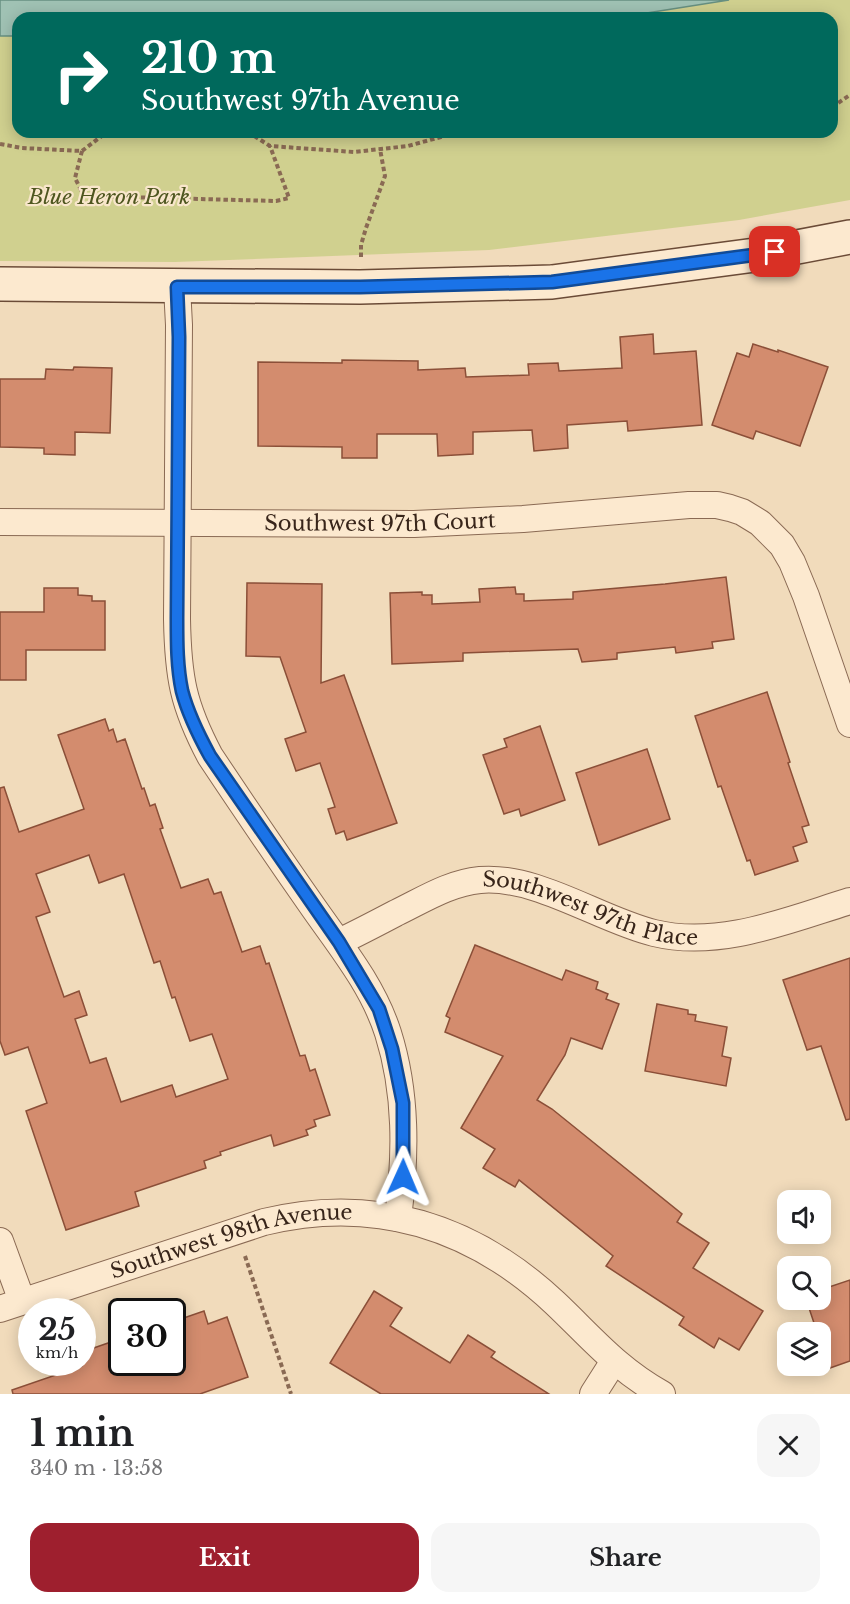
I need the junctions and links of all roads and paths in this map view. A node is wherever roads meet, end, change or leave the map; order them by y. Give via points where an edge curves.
1 (99, 138) edge
2 (257, 138) edge
3 (437, 138) edge
4 (0, 144) edge
5 (270, 146) junction
6 (380, 149) junction
7 (82, 151) junction
8 (850, 237) edge
9 (0, 284) edge
10 (177, 287) junction
11 (360, 287) junction
12 (0, 522) edge
13 (176, 524) junction
14 (850, 724) edge
15 (850, 901) edge
16 (339, 942) junction
17 (398, 1218) junction
18 (236, 1230) junction
19 (0, 1240) edge
20 (11, 1305) edge
21 (614, 1362) junction
22 (291, 1394) edge
23 (593, 1394) edge
24 (662, 1394) edge

1 - 7 path
2 - 5 path
3 - 6 path
4 - 7 path
5 - 6 path via 354,152
5 - 7 path via 289,198 276,201 84,196 75,178
6 - 11 path via 386,176 361,245
8 - 11 street via 756,255 552,282
9 - 10 street
10 - 11 street
10 - 13 street
12 - 13 street, Southwest 97th Court
13 - 14 street, Southwest 97th Court via 454,523 705,504 730,508 754,519 782,546 799,577
13 - 16 street via 177,649 187,705 210,756
15 - 16 street, Southwest 97th Place via 745,932 686,938 640,929 565,898 499,880 484,880 448,887
16 - 17 street via 379,1009 397,1067 404,1130
17 - 18 street, Southwest 98th Avenue via 358,1212 317,1212
17 - 21 street, Southwest 98th Avenue via 444,1230 512,1267
18 - 20 street, Southwest 98th Avenue
18 - 22 path
19 - 20 street
21 - 23 street
21 - 24 street, Southwest 98th Avenue

